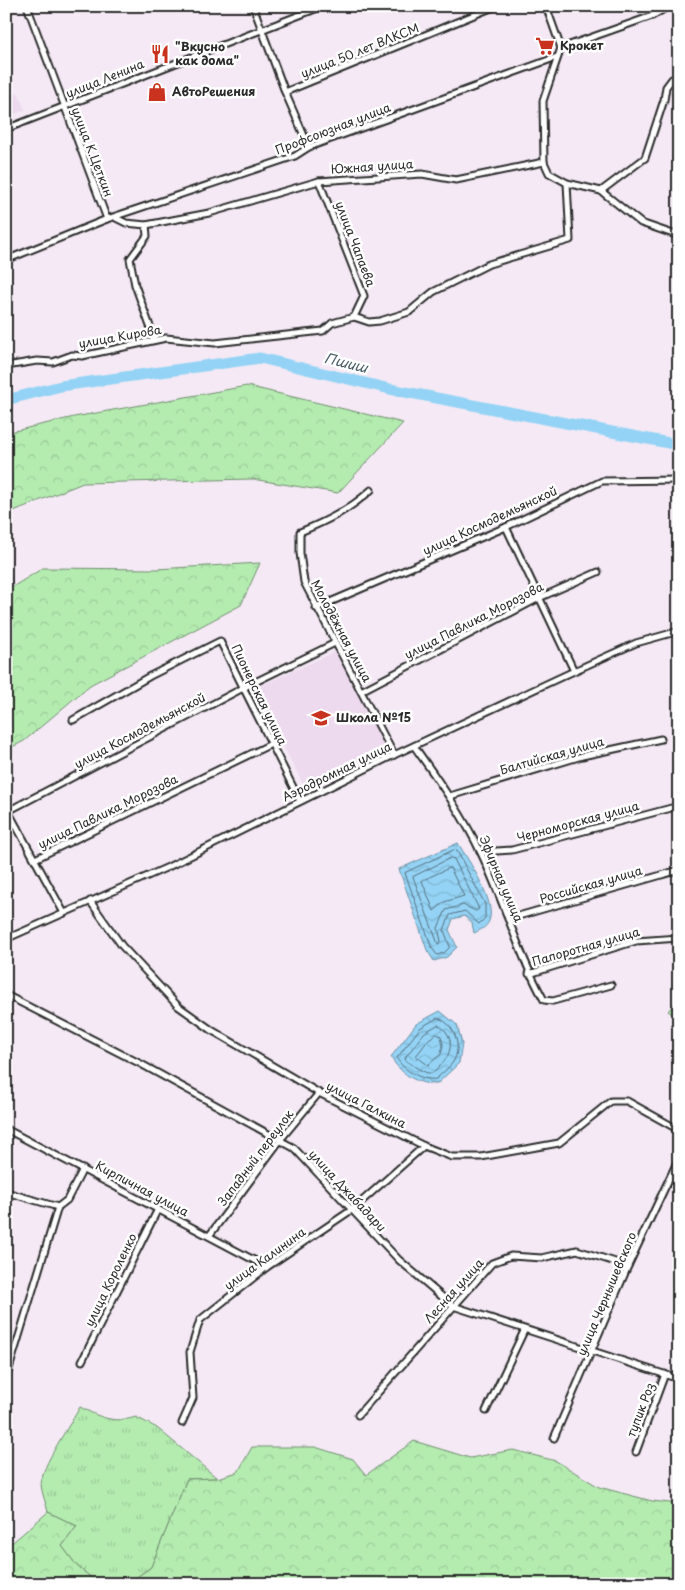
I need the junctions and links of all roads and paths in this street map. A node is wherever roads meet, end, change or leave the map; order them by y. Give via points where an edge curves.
1 (27, 6) edge
2 (253, 6) edge
3 (323, 6) edge
4 (496, 6) edge
5 (546, 6) edge
6 (669, 6) edge
7 (264, 30) junction
8 (561, 48) junction
9 (557, 57) junction
10 (679, 76) edge
11 (285, 92) junction
12 (64, 106) junction
13 (6, 129) edge
14 (309, 147) junction
15 (544, 162) junction
16 (319, 180) junction
17 (567, 183) junction
18 (601, 191) junction
19 (116, 218) junction
20 (107, 220) junction
21 (146, 225) junction
22 (679, 236) edge
23 (6, 260) edge
24 (354, 317) junction
25 (154, 340) junction
26 (6, 366) edge
27 (679, 480) edge
28 (371, 490) dead end
29 (506, 527) junction
30 (598, 572) dead end
31 (539, 598) junction
32 (316, 608) junction
33 (679, 631) edge
34 (336, 643) junction
35 (574, 670) junction
36 (245, 687) junction
37 (361, 691) junction
38 (72, 720) dead end
39 (662, 739) dead end
40 (271, 744) junction
41 (414, 746) junction
42 (394, 755) junction
43 (450, 796) junction
44 (300, 801) junction
45 (679, 806) edge
46 (481, 852) junction
47 (36, 858) junction
48 (679, 870) edge
49 (90, 901) junction
50 (64, 913) junction
51 (508, 919) junction
52 (679, 938) edge
53 (6, 939) edge
54 (529, 974) junction
55 (611, 985) dead end
56 (6, 995) edge
57 (319, 1092) junction
58 (6, 1129) edge
59 (679, 1130) edge
60 (280, 1139) junction
61 (424, 1146) junction
62 (679, 1158) edge
63 (83, 1169) junction
64 (6, 1192) edge
65 (58, 1207) junction
66 (158, 1209) junction
67 (352, 1209) junction
68 (209, 1236) junction
69 (628, 1266) junction
70 (267, 1267) junction
71 (453, 1306) junction
72 (524, 1331) junction
73 (593, 1352) junction
74 (82, 1361) dead end
75 (665, 1374) junction
76 (6, 1378) edge
77 (679, 1378) edge
78 (486, 1411) dead end
79 (358, 1415) dead end
80 (182, 1423) dead end
81 (554, 1438) dead end
82 (636, 1452) dead end

1 - 12 street, улица К.Цеткин
2 - 7 street
3 - 7 street, улица Ленина
4 - 11 street, улица 50 лет ВЛКСМ
5 - 8 street
6 - 8 street via 652,16
7 - 11 street
7 - 12 street, улица Ленина
8 - 9 street
9 - 14 street, Профсоюзная улица
9 - 15 street via 543,101
10 - 18 street via 666,87 645,158
11 - 14 street
12 - 13 street, улица Ленина
12 - 20 street, улица К.Цеткин
14 - 19 street, Профсоюзная улица via 295,156
15 - 16 street, Южная улица via 456,180 422,174
15 - 17 street via 549,173
16 - 21 street, Профсоюзная улица via 209,213
16 - 24 street, улица Чапаева via 364,296
17 - 18 street
17 - 24 street via 570,240 488,264 433,292 409,312 380,321 369,322
18 - 22 street via 641,223
19 - 20 street, Профсоюзная улица
19 - 21 street, Профсоюзная улица
20 - 23 street, Профсоюзная улица
21 - 25 street via 147,236 130,260 135,286
24 - 25 street, улица Кирова via 332,323 323,331 215,343 166,338
25 - 26 street, улица Кирова via 82,356 72,355 54,362
27 - 29 street, улица Космодемьянской via 602,481
28 - 32 street, Молодёжная улица via 348,510 300,532 304,582
29 - 31 street
29 - 32 street, улица Космодемьянской
30 - 31 street, улица Павлика Морозова
31 - 35 street
31 - 37 street, улица Павлика Морозова
32 - 34 street, Молодёжная улица
33 - 35 street, Аэродромная улица via 636,643
34 - 36 street, улица Космодемьянской
34 - 37 street, Молодёжная улица
35 - 41 street, Аэродромная улица
36 - 38 street, Пионерская улица via 220,640
36 - 40 street, Пионерская улица
36 - 47 street, улица Космодемьянской via 8,811
37 - 42 street, Молодёжная улица
39 - 43 street, Балтийская улица via 582,756
40 - 44 street, Пионерская улица
40 - 47 street, улица Павлика Морозова
41 - 42 street, Аэродромная улица
41 - 43 street, Эфирная улица
42 - 44 street, Аэродромная улица
43 - 46 street, Эфирная улица
44 - 49 street, Аэродромная улица via 168,867
45 - 46 street, Черноморская улица via 512,850
46 - 51 street, Эфирная улица
47 - 50 street
48 - 51 street, Российская улица
49 - 50 street, Аэродромная улица
49 - 57 street, улица Галкина via 122,946 178,1006 213,1031
50 - 53 street, Аэродромная улица
51 - 54 street, Эфирная улица
52 - 54 street, Папоротная улица via 636,941
54 - 55 street, Эфирная улица via 544,1000 553,1001
56 - 60 street, улица Джабадари
57 - 60 street, Западный переулок
57 - 61 street, улица Галкина
58 - 63 street, Кирпичная улица
59 - 61 street, улица Галкина via 627,1101 610,1101 558,1144 481,1157 452,1157
60 - 67 street, улица Джабадари via 294,1148
60 - 68 street, Западный переулок
61 - 67 street, улица Калинина
62 - 69 street, улица Чернышевского
63 - 65 street via 67,1200
63 - 66 street, Кирпичная улица
64 - 65 street
65 - 76 street
66 - 68 street, Кирпичная улица
66 - 74 street, улица Короленко
67 - 70 street, улица Калинина
67 - 71 street, улица Джабадари via 399,1260
68 - 70 street, Кирпичная улица
69 - 71 street, Лесная улица via 577,1250 542,1258 511,1256 492,1263
69 - 73 street, улица Чернышевского
70 - 80 street, улица Калинина via 200,1320 190,1352 193,1398
71 - 72 street, улица Джабадари
71 - 79 street, Лесная улица
72 - 73 street, улица Джабадари
72 - 78 street
73 - 75 street, улица Джабадари
73 - 81 street, улица Чернышевского
75 - 77 street, улица Джабадари
75 - 82 street, тупик Роз

